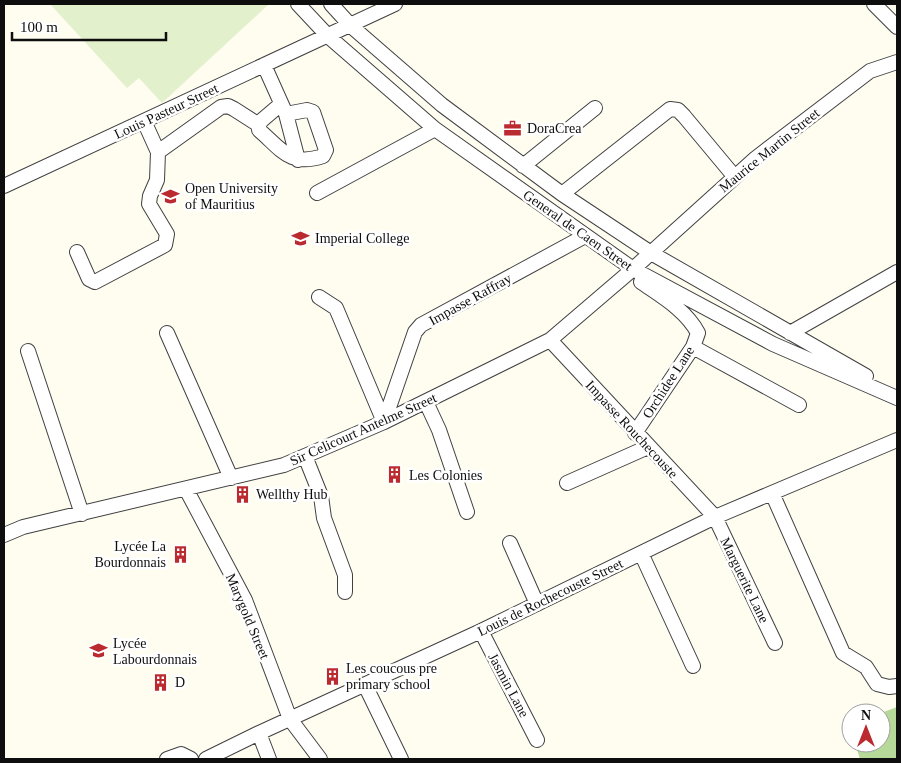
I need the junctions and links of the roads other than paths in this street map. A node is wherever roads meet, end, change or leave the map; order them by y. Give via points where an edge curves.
1 (298, 4) edge
2 (331, 4) edge
3 (396, 4) edge
4 (874, 4) edge
5 (351, 26) junction
6 (897, 27) edge
7 (328, 36) junction
8 (897, 62) edge
9 (264, 65) junction
10 (596, 108) dead end
11 (283, 109) junction
12 (144, 121) junction
13 (259, 125) junction
14 (435, 129) junction
15 (158, 152) junction
16 (298, 160) junction
17 (523, 166) junction
18 (734, 176) junction
19 (4, 186) edge
20 (317, 193) dead end
21 (562, 194) junction
22 (585, 236) junction
23 (77, 252) dead end
24 (651, 253) junction
25 (631, 271) junction
26 (897, 272) edge
27 (319, 296) dead end
28 (167, 333) dead end
29 (790, 333) junction
30 (550, 340) junction
31 (692, 347) junction
32 (28, 350) dead end
33 (897, 394) edge
34 (897, 398) edge
35 (426, 402) junction
36 (799, 405) dead end
37 (384, 422) junction
38 (635, 433) junction
39 (897, 440) edge
40 (648, 447) junction
41 (306, 456) junction
42 (231, 478) junction
43 (567, 483) dead end
44 (186, 489) junction
45 (772, 493) junction
46 (467, 512) dead end
47 (82, 514) junction
48 (715, 517) junction
49 (4, 535) edge
50 (510, 543) dead end
51 (641, 553) junction
52 (345, 592) dead end
53 (537, 604) junction
54 (481, 631) junction
55 (775, 643) dead end
56 (692, 666) dead end
57 (365, 685) junction
58 (897, 686) edge
59 (290, 719) junction
60 (259, 733) junction
61 (538, 740) dead end
62 (166, 759) edge
63 (191, 759) edge
64 (206, 759) edge
65 (269, 759) edge
66 (320, 759) edge
67 (400, 759) edge

1 - 7 street, General de Caen Street
2 - 5 street, General de Caen Street
3 - 5 street, Louis Pasteur Street
4 - 6 street
5 - 7 street, Louis Pasteur Street
5 - 17 street, General de Caen Street via 442,105
7 - 9 street, Louis Pasteur Street
7 - 14 street, General de Caen Street
8 - 18 street, Maurice Martin Street via 870,70
9 - 11 street
9 - 12 street, Louis Pasteur Street
10 - 17 street
11 - 13 street
11 - 16 street
11 - 16 street via 313,112 326,150 323,156 309,161
12 - 15 street
12 - 19 street, Louis Pasteur Street
13 - 15 street via 228,106 221,107
13 - 16 street via 259,130 291,158
14 - 20 street
14 - 22 street, General de Caen Street
15 - 23 street via 157,180 149,204 168,234 165,245 94,282 89,279
17 - 21 street, General de Caen Street
18 - 21 street via 684,116 670,108
18 - 24 street, Maurice Martin Street
21 - 24 street, General de Caen Street
22 - 25 street, General de Caen Street
22 - 37 street, Impasse Raffray via 421,325 415,332
24 - 25 street, Maurice Martin Street
24 - 29 street, General de Caen Street
25 - 30 street, Sir Celicourt Antelme Street
25 - 31 street, Orchidee Lane via 692,322 698,333
25 - 34 street, General de Caen Street via 773,344
26 - 29 street
27 - 37 street via 336,308
28 - 42 street
29 - 33 street, General de Caen Street
30 - 35 street, Sir Celicourt Antelme Street
30 - 38 street, Impasse Rouchecouste
31 - 36 street
31 - 38 street, Orchidee Lane
32 - 47 street
35 - 37 street, Sir Celicourt Antelme Street
35 - 46 street
37 - 41 street, Sir Celicourt Antelme Street
38 - 40 street, Impasse Rouchecouste
39 - 45 street, Louis de Rochecouste Street
40 - 43 street
40 - 48 street, Impasse Rouchecouste
41 - 42 street, Sir Celicourt Antelme Street
41 - 52 street via 345,575
42 - 44 street, Sir Celicourt Antelme Street
44 - 47 street, Sir Celicourt Antelme Street
44 - 59 street, Marygold Street via 245,600
45 - 48 street, Louis de Rochecouste Street
45 - 58 street via 843,653 866,667 877,684
47 - 49 street, Sir Celicourt Antelme Street via 23,527
48 - 51 street, Louis de Rochecouste Street
48 - 55 street, Marguerite Lane
50 - 53 street
51 - 53 street, Louis de Rochecouste Street
51 - 56 street
53 - 54 street, Louis de Rochecouste Street
54 - 57 street, Louis de Rochecouste Street
54 - 61 street, Jasmin Lane
57 - 59 street, Louis de Rochecouste Street
57 - 67 street
59 - 60 street, Louis de Rochecouste Street
59 - 66 street, Marygold Street
60 - 64 street, Louis de Rochecouste Street
60 - 65 street
62 - 63 street via 181,754

